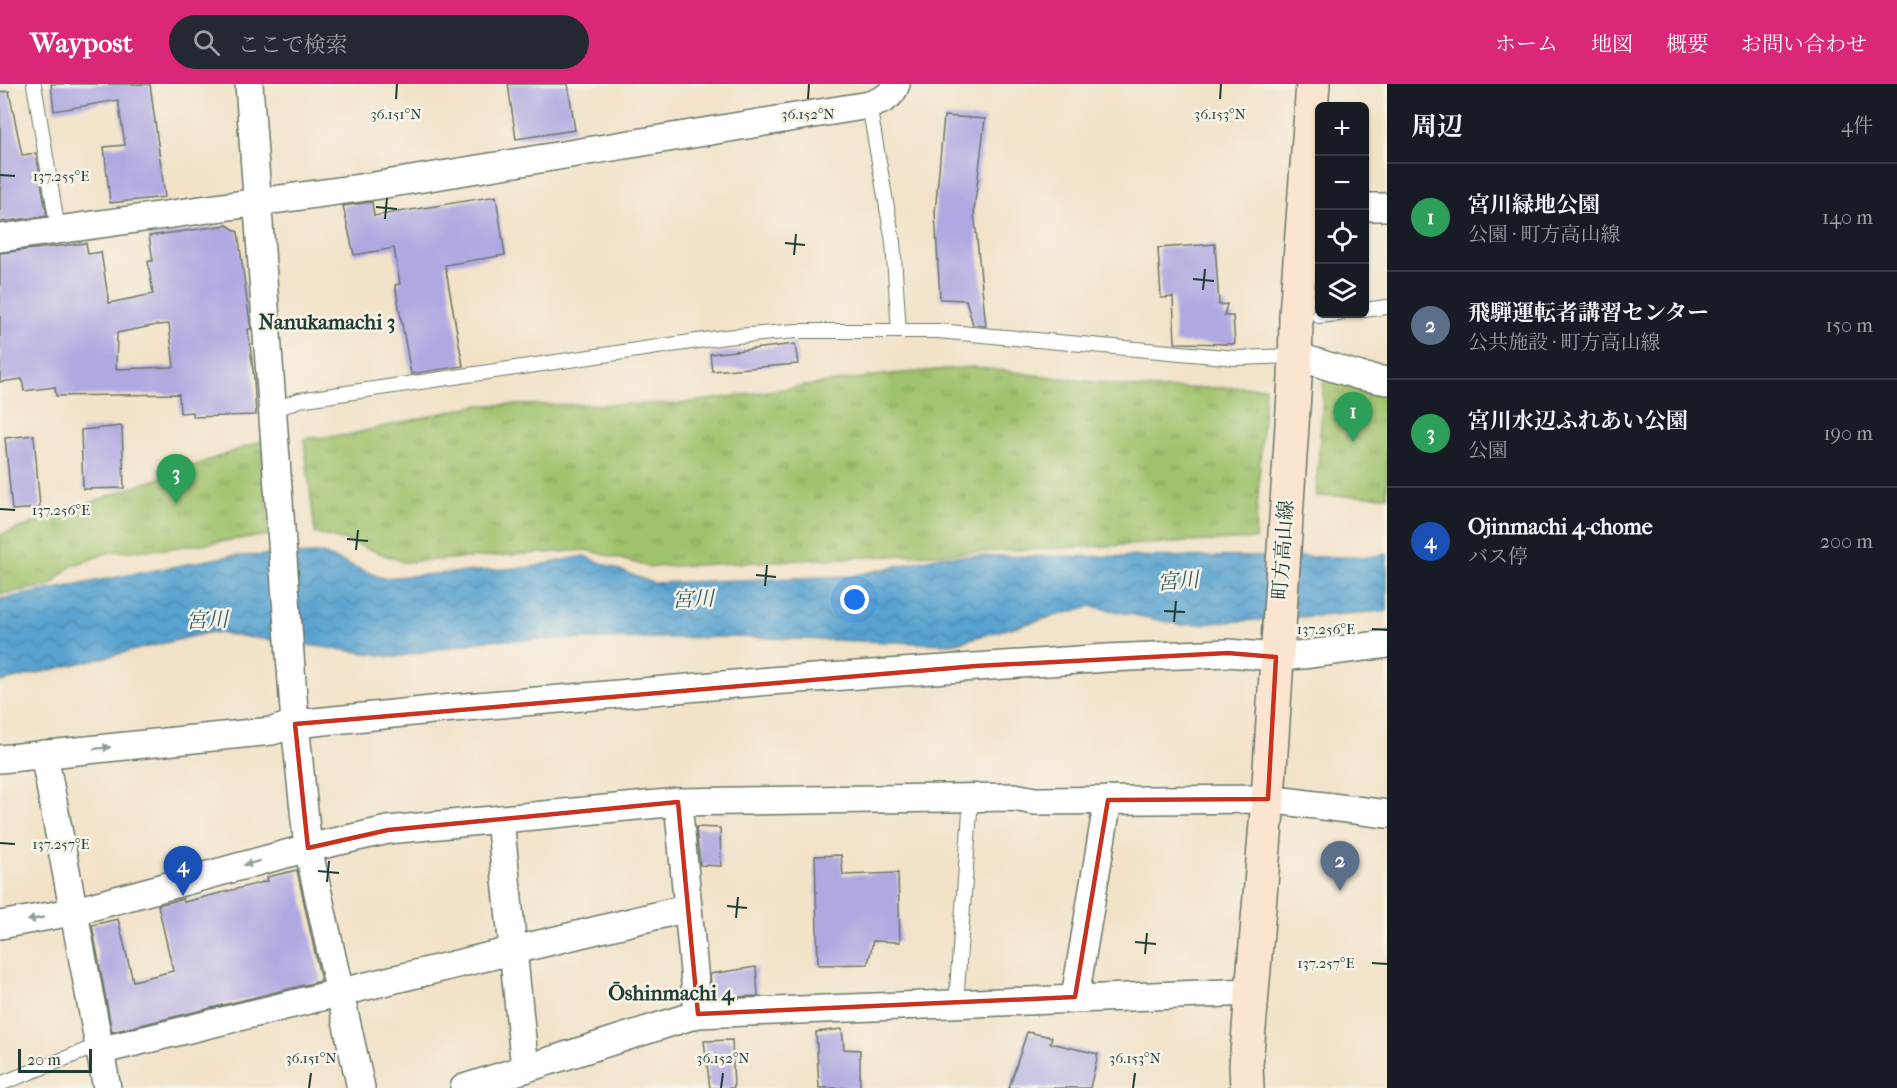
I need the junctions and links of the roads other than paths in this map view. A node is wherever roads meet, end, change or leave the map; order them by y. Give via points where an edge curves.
1 (34, 84) edge
2 (249, 84) edge
3 (896, 84) edge
4 (1313, 84) edge
5 (869, 105) junction
6 (257, 201) junction
7 (1312, 207) edge
8 (1369, 207) edge
9 (1387, 207) edge
10 (58, 230) junction
11 (0, 238) edge
12 (1387, 307) edge
13 (1369, 309) edge
14 (899, 331) junction
15 (1296, 367) junction
16 (1387, 381) edge
17 (273, 421) junction
18 (1387, 644) edge
19 (1277, 650) junction
20 (295, 716) junction
21 (44, 754) junction
22 (0, 759) edge
23 (971, 798) junction
24 (1268, 799) junction
25 (1108, 800) junction
26 (678, 802) junction
27 (1387, 814) edge
28 (500, 819) junction
29 (308, 848) junction
30 (688, 908) junction
31 (72, 912) junction
32 (0, 925) edge
33 (513, 951) junction
34 (1252, 992) junction
35 (340, 994) junction
36 (1075, 998) junction
37 (956, 1003) junction
38 (698, 1014) junction
39 (98, 1048) junction
40 (525, 1069) junction
41 (0, 1084) edge
42 (107, 1088) edge
43 (361, 1088) edge
44 (464, 1088) edge
45 (1247, 1088) edge

1 - 10 lane
2 - 6 street
3 - 5 street via 884,100
4 - 7 main road, 町方高山線
5 - 6 street via 374,186
5 - 14 lane via 893,242
6 - 10 street
6 - 17 street
7 - 15 main road, 町方高山線 via 1296,315
8 - 9 street
10 - 11 street
12 - 13 lane
14 - 15 lane via 971,333
14 - 17 lane via 797,331 725,337 299,400
15 - 16 street
15 - 19 main road, 町方高山線
17 - 20 street
18 - 19 street via 1302,655
19 - 20 street via 976,666 442,709
19 - 24 main road, 町方高山線
21 -> 20 street via 272,731
20 - 29 street
21 - 22 street
21 - 31 street
23 - 25 street
23 - 26 street
23 - 37 lane
24 - 25 street
24 - 27 street
24 - 34 main road, 町方高山線
25 - 36 street
26 - 28 street
26 - 30 street
28 - 29 street via 388,830
28 - 33 street
29 -> 31 street
29 - 35 street
30 - 33 street
30 - 38 street
31 -> 32 street
31 - 39 street
33 - 35 street
33 - 40 street
34 - 36 street
34 - 45 main road, 町方高山線
35 - 39 street
35 - 43 street
36 - 37 street
37 - 38 street
38 - 40 street
39 - 41 lane
39 - 42 street
40 - 44 street

